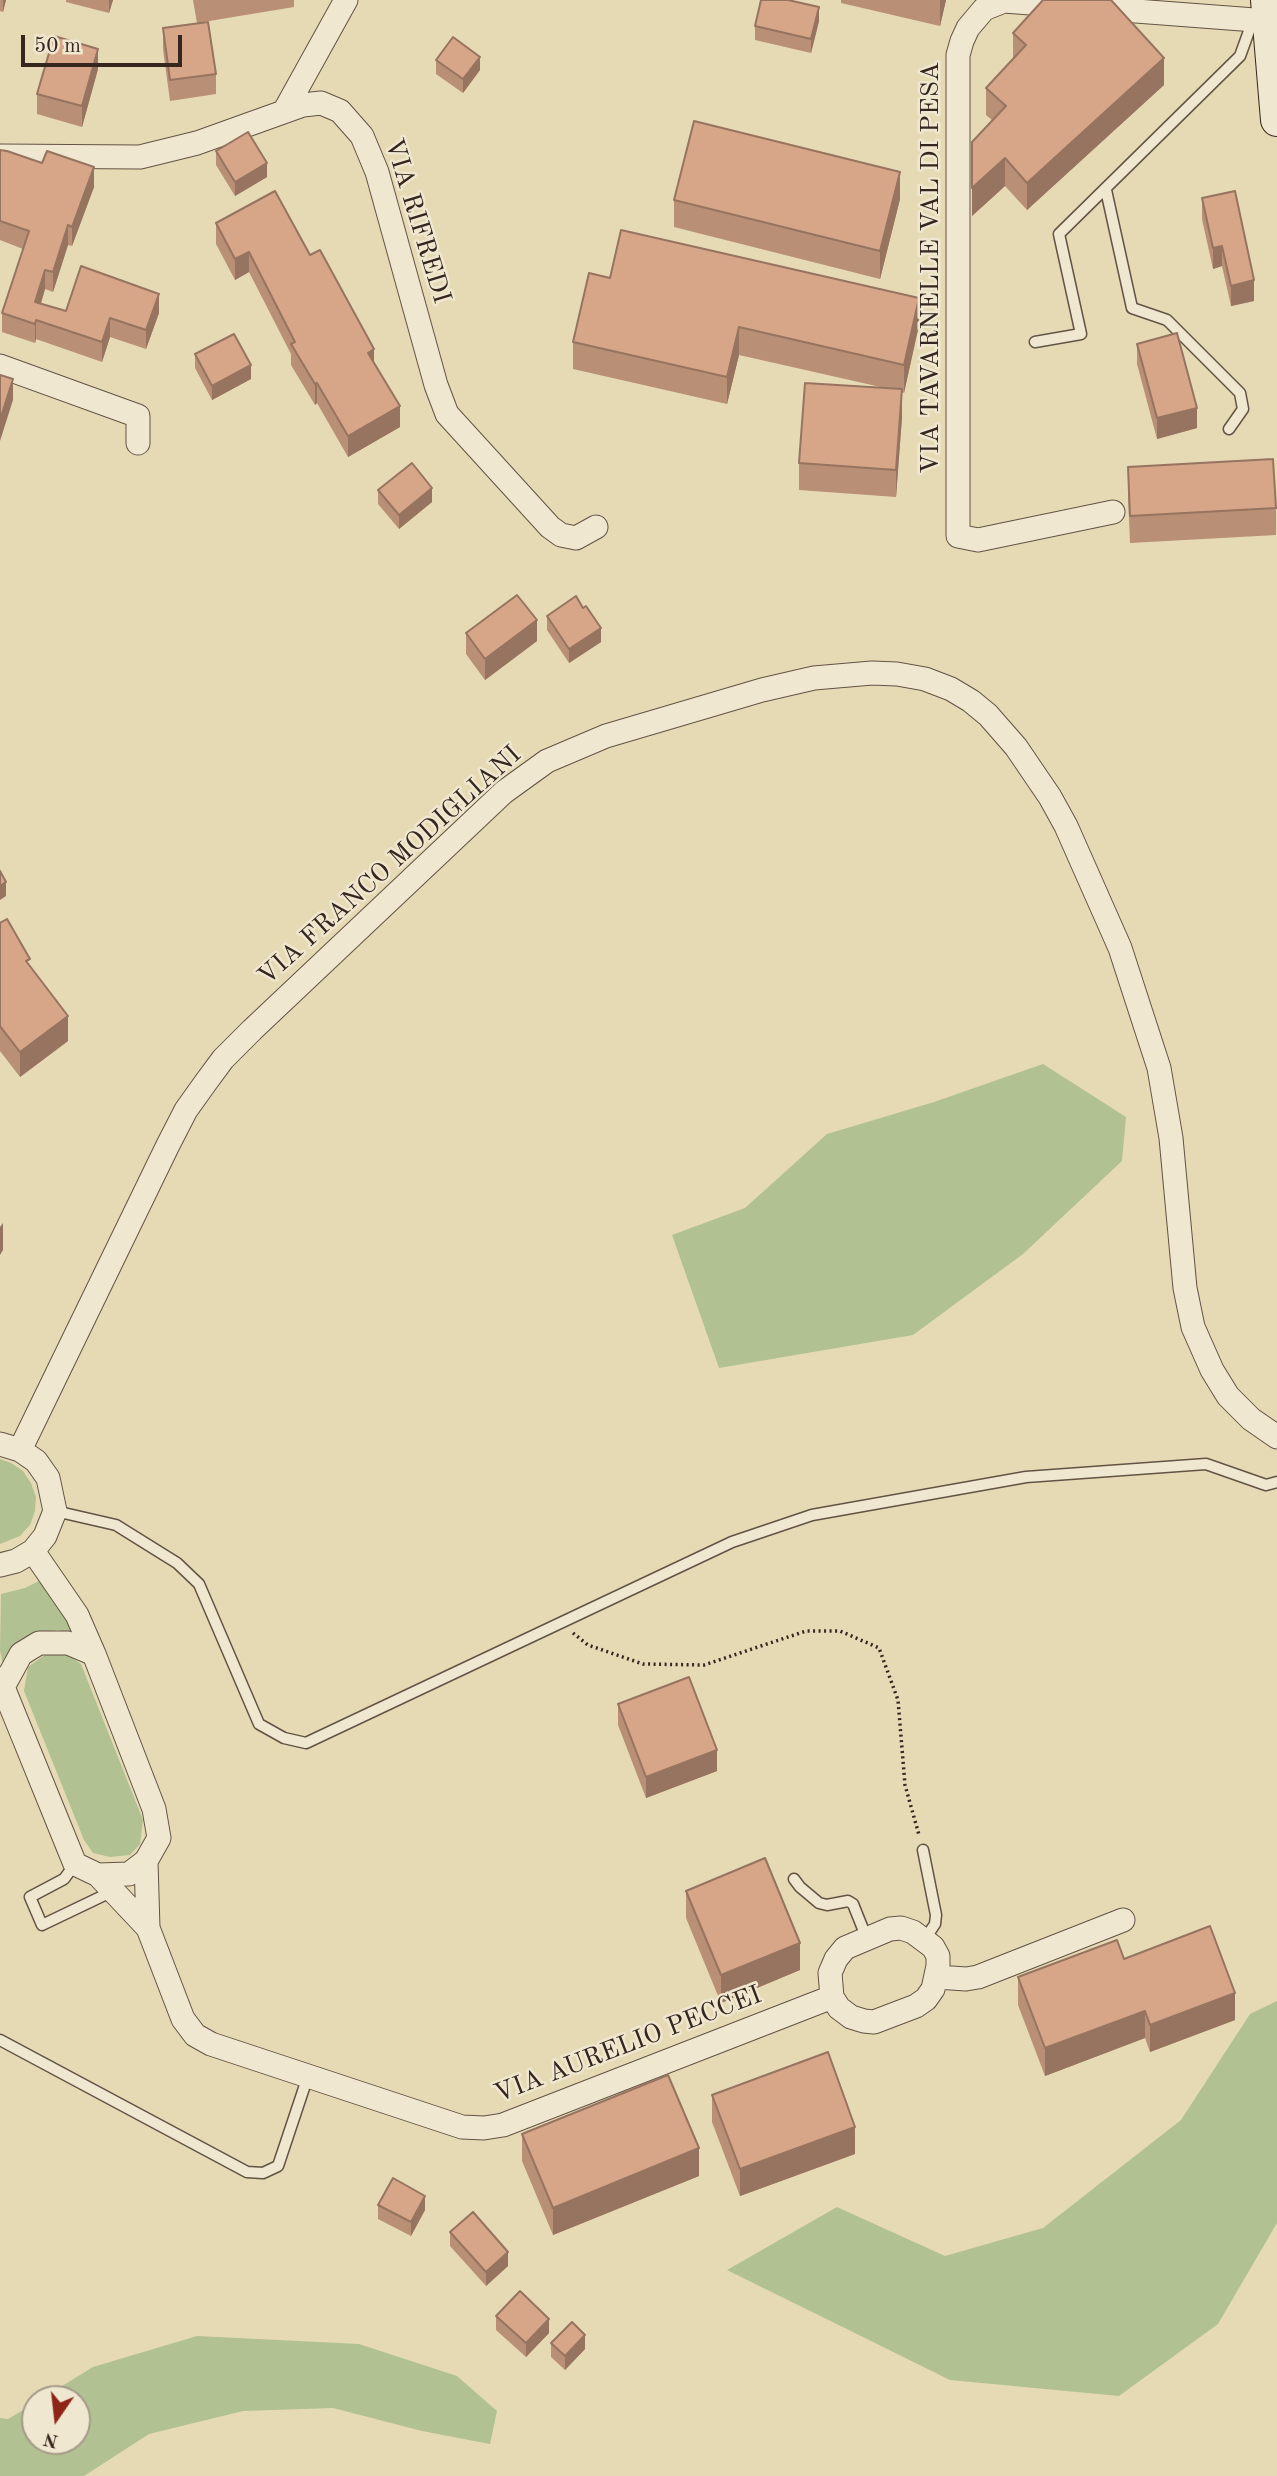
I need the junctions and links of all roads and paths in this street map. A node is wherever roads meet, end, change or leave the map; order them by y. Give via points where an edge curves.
1 (346, 0) edge
2 (1263, 14) edge
3 (285, 110) junction
4 (1277, 120) edge
5 (0, 156) edge
6 (1106, 190) junction
7 (1035, 342) dead end
8 (0, 366) edge
9 (1229, 429) dead end
10 (138, 443) dead end
11 (1113, 512) dead end
12 (596, 527) dead end
13 (1277, 1437) edge
14 (10, 1447) edge
15 (1277, 1482) edge
16 (55, 1511) junction
17 (33, 1551) junction
18 (0, 1565) edge
19 (561, 1623) junction
20 (94, 1654) junction
21 (3, 1692) edge
22 (923, 1850) joint
23 (146, 1861) junction
24 (75, 1864) junction
25 (794, 1879) dead end
26 (106, 1883) junction
27 (1123, 1920) dead end
28 (148, 1928) junction
29 (867, 1939) junction
30 (925, 1939) junction
31 (937, 1977) junction
32 (832, 1997) junction
33 (0, 2040) edge
34 (307, 2076) junction

1 - 3 street
2 - 4 street
2 - 6 lane via 1240,55
2 - 11 street, VIA TAVARNELLE VAL DI PESA via 1004,1 984,9 962,41 958,55 958,536 978,540
3 - 5 street, VIA RIFREDI via 197,143 140,157
3 - 12 street, VIA RIFREDI via 310,103 330,106 349,118 362,136 377,172 447,414 550,527 568,538
6 - 7 lane via 1059,234 1081,334
6 - 9 lane via 1132,308 1167,320 1240,393 1243,409
8 - 10 street via 138,416
13 - 14 street, VIA FRANCO MODIGLIANI via 1228,1395 1198,1340 1185,1288 1171,1138 1159,1068 1120,948 1066,826 1010,739 971,701 925,679 872,673 814,678 762,690 606,736 547,761 504,792 252,1030 205,1082 186,1110
14 - 16 street via 36,1461 48,1478
15 - 19 lane via 1266,1485 1206,1464 1026,1477 812,1515 732,1542
16 - 17 street via 46,1536
16 - 19 lane via 116,1525 177,1563 199,1584 259,1724 284,1738 306,1743
17 - 18 street
17 - 20 street via 77,1615
19 - 22 path via 588,1645 643,1664 705,1665 806,1631 840,1631 879,1648 898,1700 905,1785
20 - 21 street via 68,1643 39,1643 21,1654
20 - 23 street via 154,1809 159,1838
21 - 24 street
22 - 30 lane via 936,1915
23 - 26 street
23 - 28 street, VIA AURELIO PECCEI
24 - 26 street
24 - 26 lane via 64,1879 30,1897 43,1925
25 - 29 lane via 819,1903 853,1904
26 - 28 street, VIA AURELIO PECCEI
27 - 31 street via 978,1978
28 - 34 street, VIA AURELIO PECCEI via 183,2019 195,2035
29 - 30 street via 901,1928
29 - 32 street via 845,1948 836,1959 830,1973
30 - 31 street via 937,1956
31 - 32 street via 926,1999 874,2022 851,2017
32 - 34 street, VIA AURELIO PECCEI via 494,2127 462,2127
33 - 34 lane via 247,2172 263,2174 278,2166

